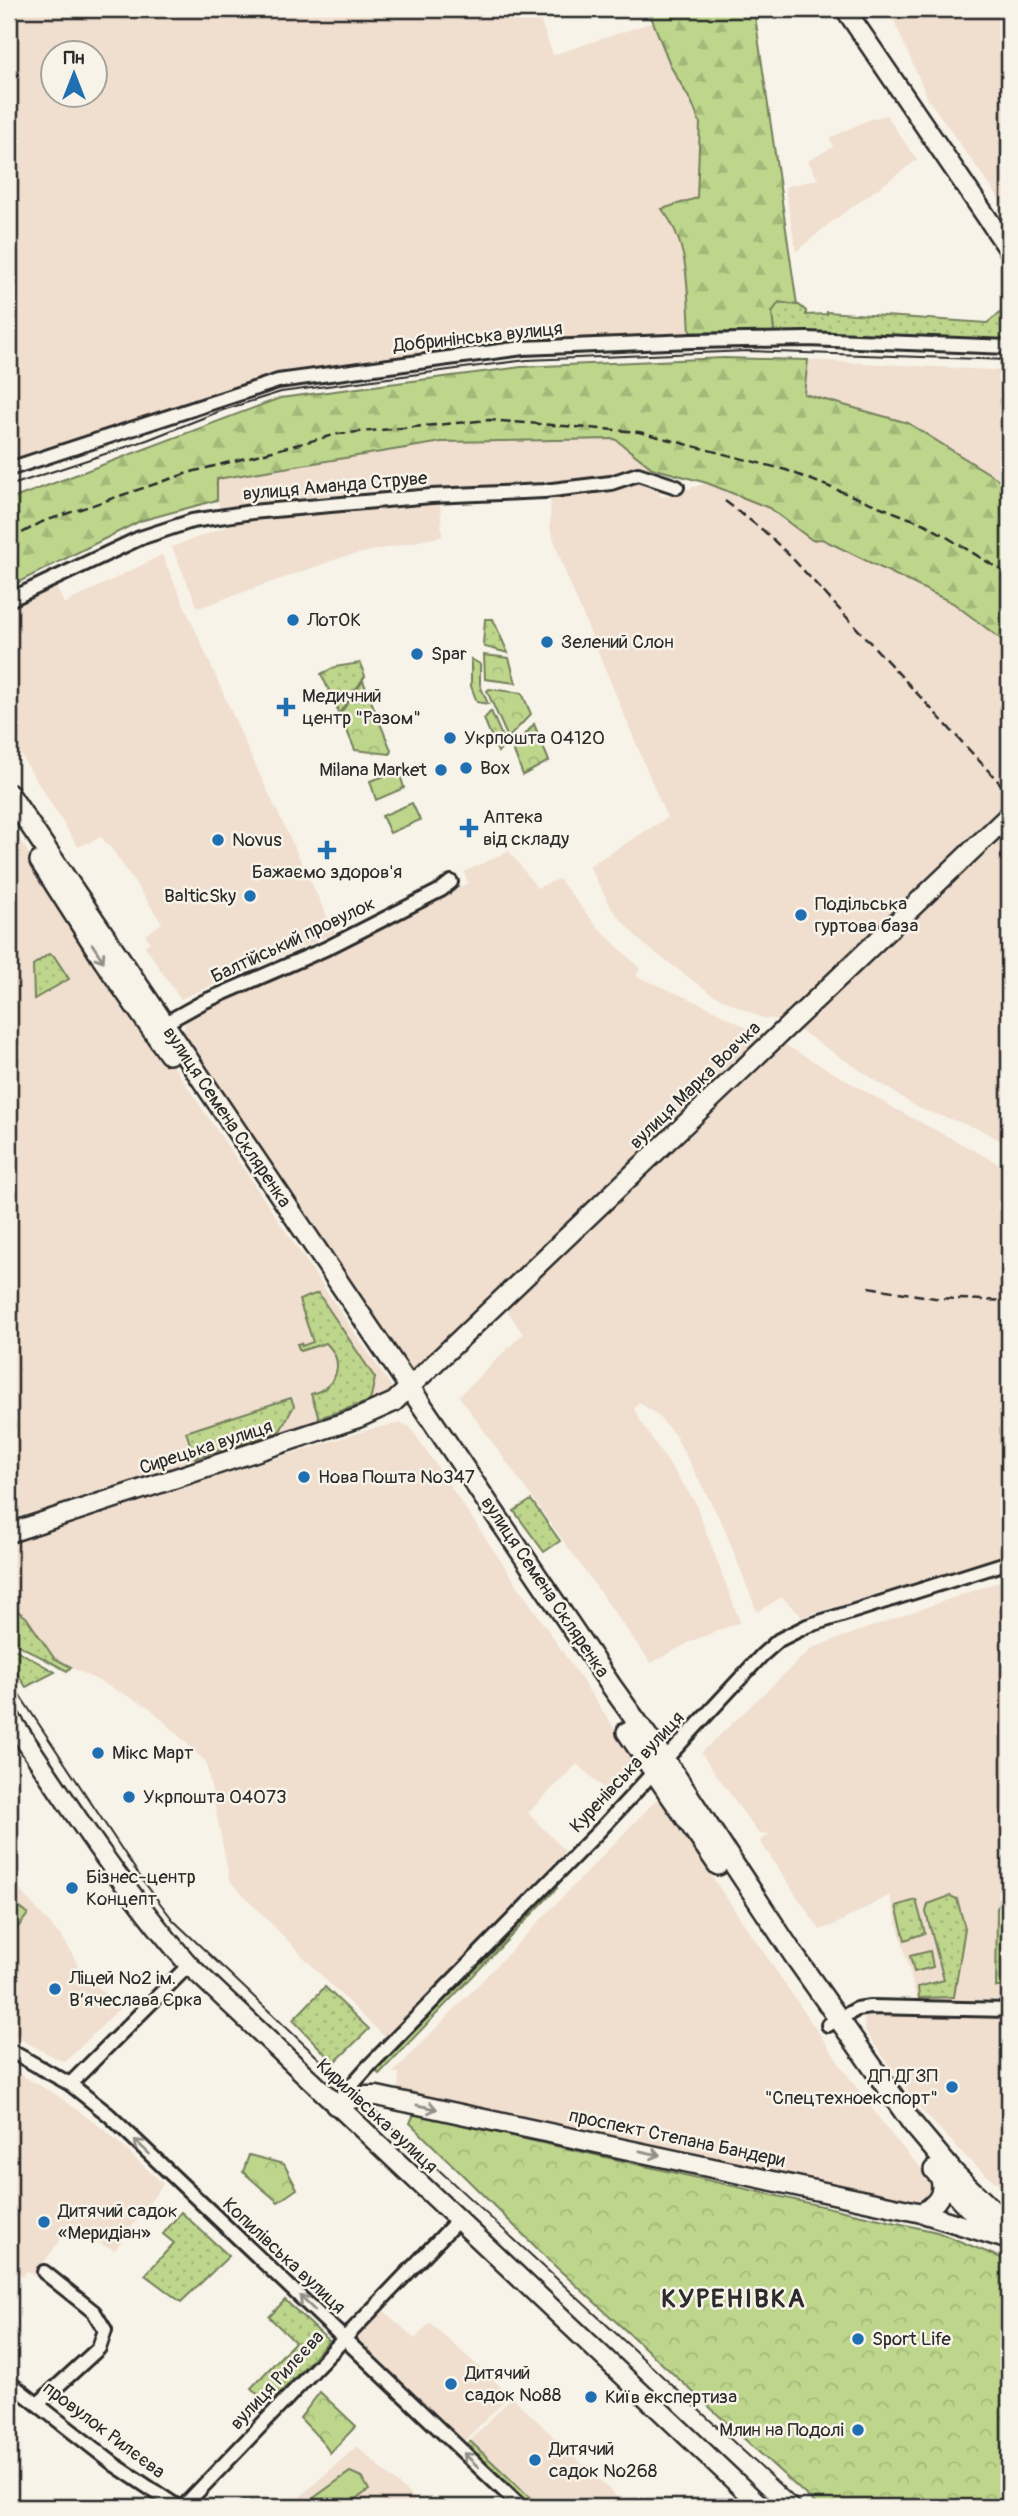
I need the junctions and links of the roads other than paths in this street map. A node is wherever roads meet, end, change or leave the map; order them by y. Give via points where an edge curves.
1 (845, 9) edge
2 (1009, 250) edge
3 (1009, 347) edge
4 (9, 469) edge
5 (677, 487) dead end
6 (9, 600) edge
7 (9, 794) edge
8 (9, 813) edge
9 (1009, 815) edge
10 (451, 883) dead end
11 (157, 1028) junction
12 (405, 1391) junction
13 (9, 1533) edge
14 (1009, 1562) edge
15 (9, 1716) edge
16 (659, 1767) junction
17 (189, 1965) junction
18 (1009, 2010) edge
19 (834, 2022) junction
20 (9, 2050) edge
21 (70, 2084) junction
22 (335, 2105) junction
23 (940, 2177) junction
24 (922, 2213) junction
25 (458, 2220) junction
26 (1009, 2222) edge
27 (1009, 2240) edge
28 (44, 2272) dead end
29 (343, 2338) junction
30 (9, 2382) edge
31 (38, 2404) junction
32 (178, 2507) edge
33 (183, 2507) edge
34 (521, 2507) edge
35 (762, 2507) edge

1 - 2 main road
3 - 4 street, Добринінська вулиця via 807,340 523,348 278,381
5 - 6 street, вулиця Аманда Струве via 638,474 611,484 431,496 192,521 140,538
7 - 11 main road, вулиця Семена Скляренка
8 -> 11 main road, вулиця Семена Скляренка via 104,961
9 - 12 main road, вулиця Марка Вовчка
10 - 11 street, Балтійський провулок via 326,949 203,1002
11 - 12 main road, вулиця Семена Скляренка
12 - 13 main road, Сирецька вулиця via 380,1410 358,1418
12 - 16 main road, вулиця Семена Скляренка via 612,1687
14 - 16 street, Куренівська вулиця via 807,1626 779,1640
15 - 17 main road, Кирилівська вулиця via 102,1857
16 - 19 main road, вулиця Семена Скляренка via 793,1954
16 - 22 street, Куренівська вулиця
17 - 21 street
17 - 22 main road, Кирилівська вулиця
18 - 19 street via 870,2007
19 - 23 main road, вулиця Семена Скляренка via 902,2130
19 - 26 main road, вулиця Семена Скляренка via 954,2173
20 - 21 street, Копилівська вулиця
29 -> 21 street, Копилівська вулиця via 109,2115
22 -> 24 main road, проспект Степана Бандери via 360,2096 377,2096
22 - 25 main road, Кирилівська вулиця
23 - 24 main road via 940,2198
23 - 27 main road, вулиця Семена Скляренка
24 - 27 main road, проспект Степана Бандери
25 - 29 street, вулиця Рилєєва
25 - 35 main road, Кирилівська вулиця
28 - 31 street via 94,2312 105,2330 99,2348
29 - 33 street, вулиця Рилєєва
34 -> 29 street, Копилівська вулиця
30 - 31 street, провулок Рилєєва
31 - 32 street, провулок Рилєєва via 115,2465

